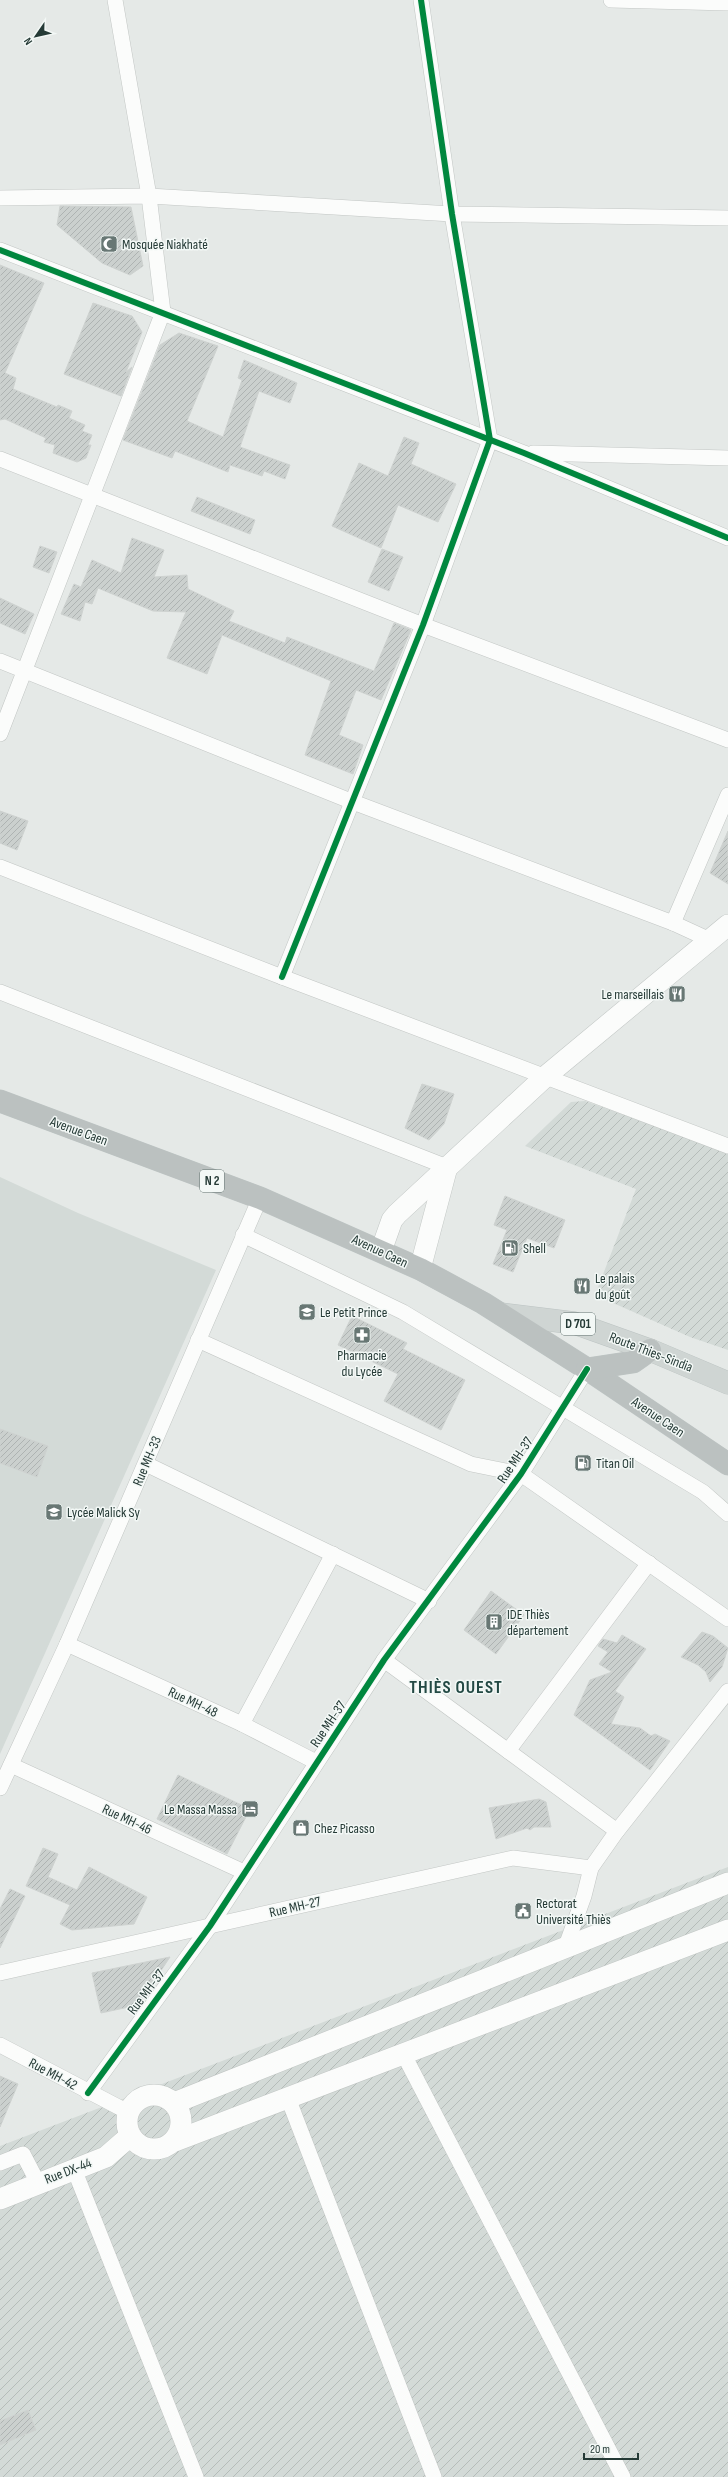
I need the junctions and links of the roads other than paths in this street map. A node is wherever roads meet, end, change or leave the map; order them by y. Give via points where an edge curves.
1 (115, 0) edge
2 (422, 0) edge
3 (611, 0) edge
4 (727, 5) edge
5 (149, 196) junction
6 (0, 198) edge
7 (452, 214) junction
8 (728, 218) edge
9 (0, 250) edge
10 (163, 312) junction
11 (490, 440) junction
12 (524, 453) junction
13 (728, 458) edge
14 (0, 459) edge
15 (93, 496) junction
16 (728, 538) edge
17 (423, 625) junction
18 (0, 661) edge
19 (24, 670) junction
20 (0, 734) edge
21 (728, 740) edge
22 (728, 795) edge
23 (353, 802) junction
24 (0, 867) edge
25 (673, 923) junction
26 (728, 925) edge
27 (710, 940) junction
28 (282, 977) junction
29 (0, 992) edge
30 (546, 1076) junction
31 (0, 1102) edge
32 (728, 1146) edge
33 (447, 1167) junction
34 (260, 1198) junction
35 (244, 1235) junction
36 (381, 1251) junction
37 (420, 1269) junction
38 (501, 1314) junction
39 (198, 1340) junction
40 (650, 1350) junction
41 (587, 1369) junction
42 (728, 1383) edge
43 (563, 1408) junction
44 (146, 1464) junction
45 (728, 1464) edge
46 (521, 1474) junction
47 (728, 1514) edge
48 (333, 1554) junction
49 (649, 1563) junction
50 (429, 1601) junction
51 (728, 1619) edge
52 (67, 1644) junction
53 (384, 1660) junction
54 (728, 1691) edge
55 (242, 1724) junction
56 (508, 1751) junction
57 (316, 1762) junction
58 (11, 1765) junction
59 (0, 1788) edge
60 (617, 1831) junction
61 (591, 1868) junction
62 (244, 1872) junction
63 (728, 1883) edge
64 (210, 1926) junction
65 (728, 1930) edge
66 (566, 1946) junction
67 (0, 1973) edge
68 (0, 2045) edge
69 (404, 2055) junction
70 (88, 2093) junction
71 (288, 2098) junction
72 (174, 2103) junction
73 (128, 2112) junction
74 (130, 2136) junction
75 (175, 2140) junction
76 (0, 2163) edge
77 (74, 2169) junction
78 (38, 2182) junction
79 (0, 2199) edge
80 (196, 2477) edge
81 (434, 2477) edge
82 (622, 2477) edge

1 - 5 street
2 - 7 street
3 - 4 street
5 - 6 street
5 - 7 street
5 - 10 street
7 - 8 street
7 - 11 street
9 - 10 street
10 - 11 street
10 - 15 street
11 - 12 street
11 - 17 street
12 - 13 street
12 - 16 street
14 - 15 street
15 - 17 street
15 - 19 street
17 - 21 street
17 - 23 street
18 - 19 street
19 - 20 street
19 - 23 street
22 - 25 street
23 - 25 street
23 - 28 street
24 - 28 street
25 - 27 street
26 - 27 street
27 - 30 street
28 - 30 street
29 - 33 street
30 - 32 street
30 - 33 street
31 - 34 highway, Avenue Caen / N 2
33 - 36 street via 392,1220
33 - 37 street
34 - 35 street, Rue MH-33
34 - 36 highway, Avenue Caen / N 2
35 - 39 street, Rue MH-33
35 - 43 street via 403,1312
36 - 37 highway, Avenue Caen / N 2
37 - 38 highway, Avenue Caen / N 2
38 - 40 main road, Route Thies-Sindia / D 701 via 574,1323
38 - 41 highway, Avenue Caen / N 2
39 - 44 street, Rue MH-33
39 - 46 street via 471,1464
40 - 41 highway via 633,1362
40 - 42 main road, Route Thies-Sindia / D 701
41 - 43 street, Rue MH-37
41 - 45 highway, Avenue Caen / N 2
43 - 46 street, Rue MH-37
43 - 47 street via 703,1492
44 - 48 street
44 - 52 street, Rue MH-33
46 - 49 street
46 - 50 street, Rue MH-37
48 - 50 street
48 - 55 street
49 - 51 street
49 - 56 street
50 - 53 street, Rue MH-37
52 - 55 street, Rue MH-48
52 - 58 street, Rue MH-33
53 - 56 street
53 - 57 street, Rue MH-37
54 - 60 street
55 - 57 street, Rue MH-48
56 - 60 street
57 - 62 street, Rue MH-37
58 - 59 street, Rue MH-33
58 - 62 street, Rue MH-46
60 - 61 street
61 - 64 street, Rue MH-27 via 513,1858
61 - 66 street
62 - 64 street, Rue MH-37
63 - 66 street
64 - 67 street, Rue MH-27
64 - 70 street, Rue MH-37
65 - 69 street
66 - 72 street
68 - 70 street, Rue MH-42
69 - 71 street
69 - 82 street
70 - 73 street, Rue MH-42
71 - 75 street
71 - 81 street
72 - 73 street via 162,2095 152,2094 133,2103
72 - 75 street via 181,2114 181,2128
73 - 74 street via 126,2124
74 - 75 street via 139,2145 151,2150 164,2148
74 - 77 street, Rue DX-44 via 106,2157
76 - 78 street via 23,2154
77 - 78 street, Rue DX-44
77 - 80 street
78 - 79 street, Rue DX-44

